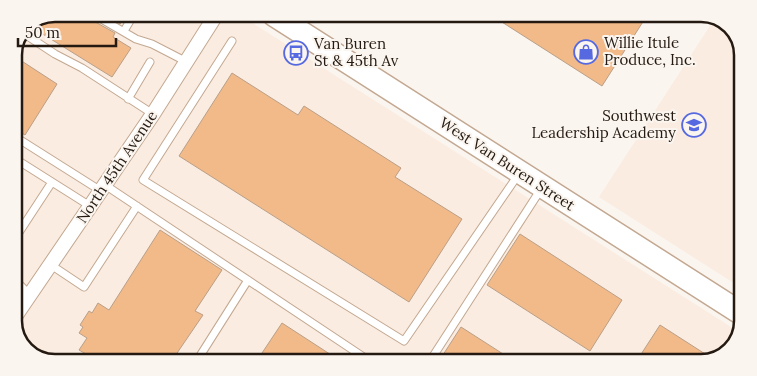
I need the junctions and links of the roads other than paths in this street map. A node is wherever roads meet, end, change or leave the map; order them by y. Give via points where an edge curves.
1 (108, 22) edge
2 (129, 22) edge
3 (212, 22) edge
4 (285, 22) edge
5 (124, 31) junction
6 (28, 37) edge
7 (232, 41) dead end
8 (150, 62) dead end
9 (187, 62) junction
10 (128, 99) junction
11 (153, 114) junction
12 (23, 141) edge
13 (23, 164) edge
14 (520, 172) junction
15 (52, 182) junction
16 (543, 186) junction
17 (103, 188) junction
18 (90, 206) junction
19 (137, 206) junction
20 (23, 226) edge
21 (51, 265) junction
22 (248, 280) junction
23 (23, 288) edge
24 (30, 295) junction
25 (23, 305) edge
26 (734, 308) edge
27 (201, 354) edge
28 (359, 354) edge
29 (434, 354) edge

1 - 5 lane
2 - 5 lane
3 - 9 street, North 45th Avenue
4 - 14 main road, West Van Buren Street
5 - 9 lane
6 - 10 lane
7 - 14 lane via 143,180 404,341
8 - 10 lane
9 - 11 street, North 45th Avenue
10 - 11 lane
11 - 17 street, North 45th Avenue
12 - 17 lane
13 - 15 lane
14 - 16 main road, West Van Buren Street
15 - 18 lane
15 - 20 lane
16 - 26 main road, West Van Buren Street
16 - 29 lane
17 - 18 street, North 45th Avenue
17 - 19 lane
18 - 21 street, North 45th Avenue
19 - 21 lane via 84,287
19 - 22 lane
21 - 24 street, North 45th Avenue
22 - 27 lane
22 - 28 lane
23 - 24 lane
24 - 25 street, North 45th Avenue

